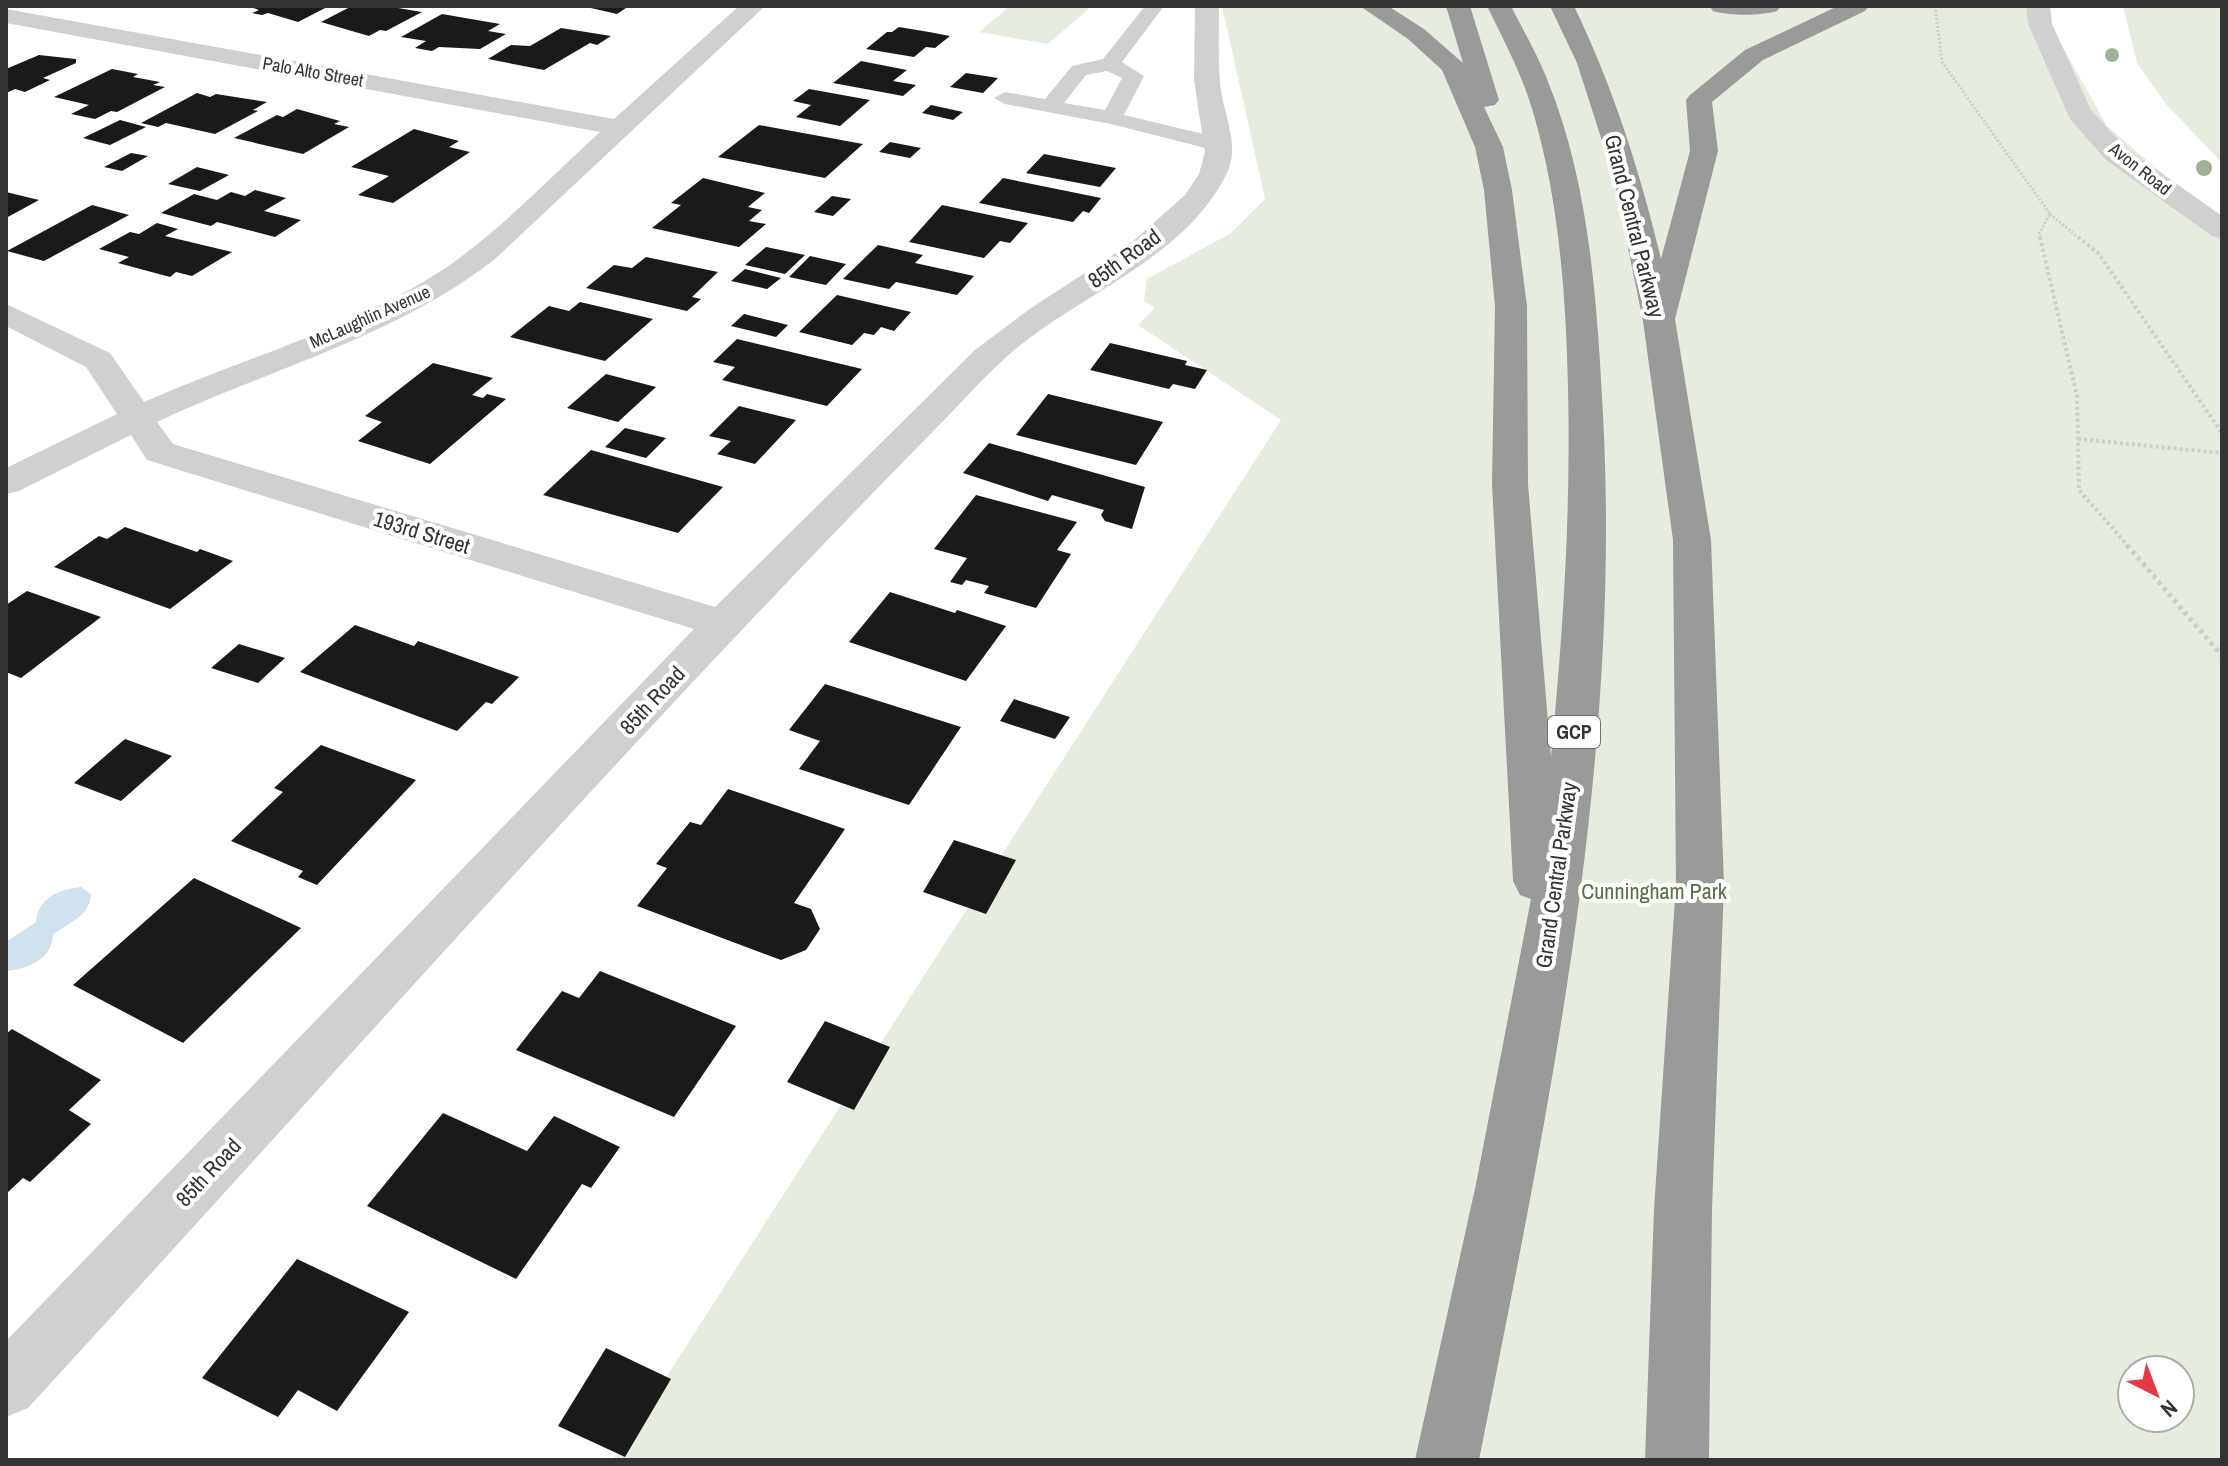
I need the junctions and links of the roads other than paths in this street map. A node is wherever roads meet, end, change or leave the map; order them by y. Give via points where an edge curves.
1 (753, 6) edge
2 (1155, 6) edge
3 (1207, 6) edge
4 (1372, 6) edge
5 (1458, 6) edge
6 (1499, 6) edge
7 (1562, 6) edge
8 (1721, 6) edge
9 (1769, 6) edge
10 (1857, 6) edge
11 (2038, 6) edge
12 (6, 16) edge
13 (1110, 64) junction
14 (1005, 98) dead end
15 (1050, 107) junction
16 (1111, 118) junction
17 (620, 128) junction
18 (1221, 145) junction
19 (1489, 147) junction
20 (2222, 230) edge
21 (6, 314) edge
22 (1659, 321) junction
23 (138, 417) junction
24 (6, 483) edge
25 (724, 624) junction
26 (1543, 975) junction
27 (6, 1386) edge
28 (1447, 1460) edge
29 (1677, 1460) edge

1 - 17 street, McLaughlin Avenue
2 - 13 lane
3 - 18 street via 1208,92
4 - 19 highway via 1416,34 1453,67
5 - 19 highway via 1485,96
6 - 26 highway, Grand Central Parkway / GCP via 1535,81 1568,210 1586,383 1584,621 1570,778
7 - 22 highway, Grand Central Parkway via 1589,63 1627,175
8 - 9 highway
10 - 22 highway via 1754,55 1699,100 1704,151
11 - 20 street, Avon Road via 2040,24 2079,113 2116,154
12 - 17 street, Palo Alto Street
13 - 15 lane via 1079,70
13 - 16 lane via 1134,76
14 - 15 lane
15 - 16 lane
16 - 18 lane
17 - 23 street, McLaughlin Avenue via 484,253 441,285 372,320
18 - 25 street, 85th Road via 1212,176 1173,222 992,352
19 - 26 highway via 1511,306 1510,484
21 - 23 street, 193rd Street via 98,360
22 - 29 highway, Grand Central Parkway via 1692,540 1700,884 1683,1209
23 - 24 street, McLaughlin Avenue
23 - 25 street, 193rd Street via 160,452
25 - 27 street, 85th Road
26 - 28 highway, Grand Central Parkway / GCP

